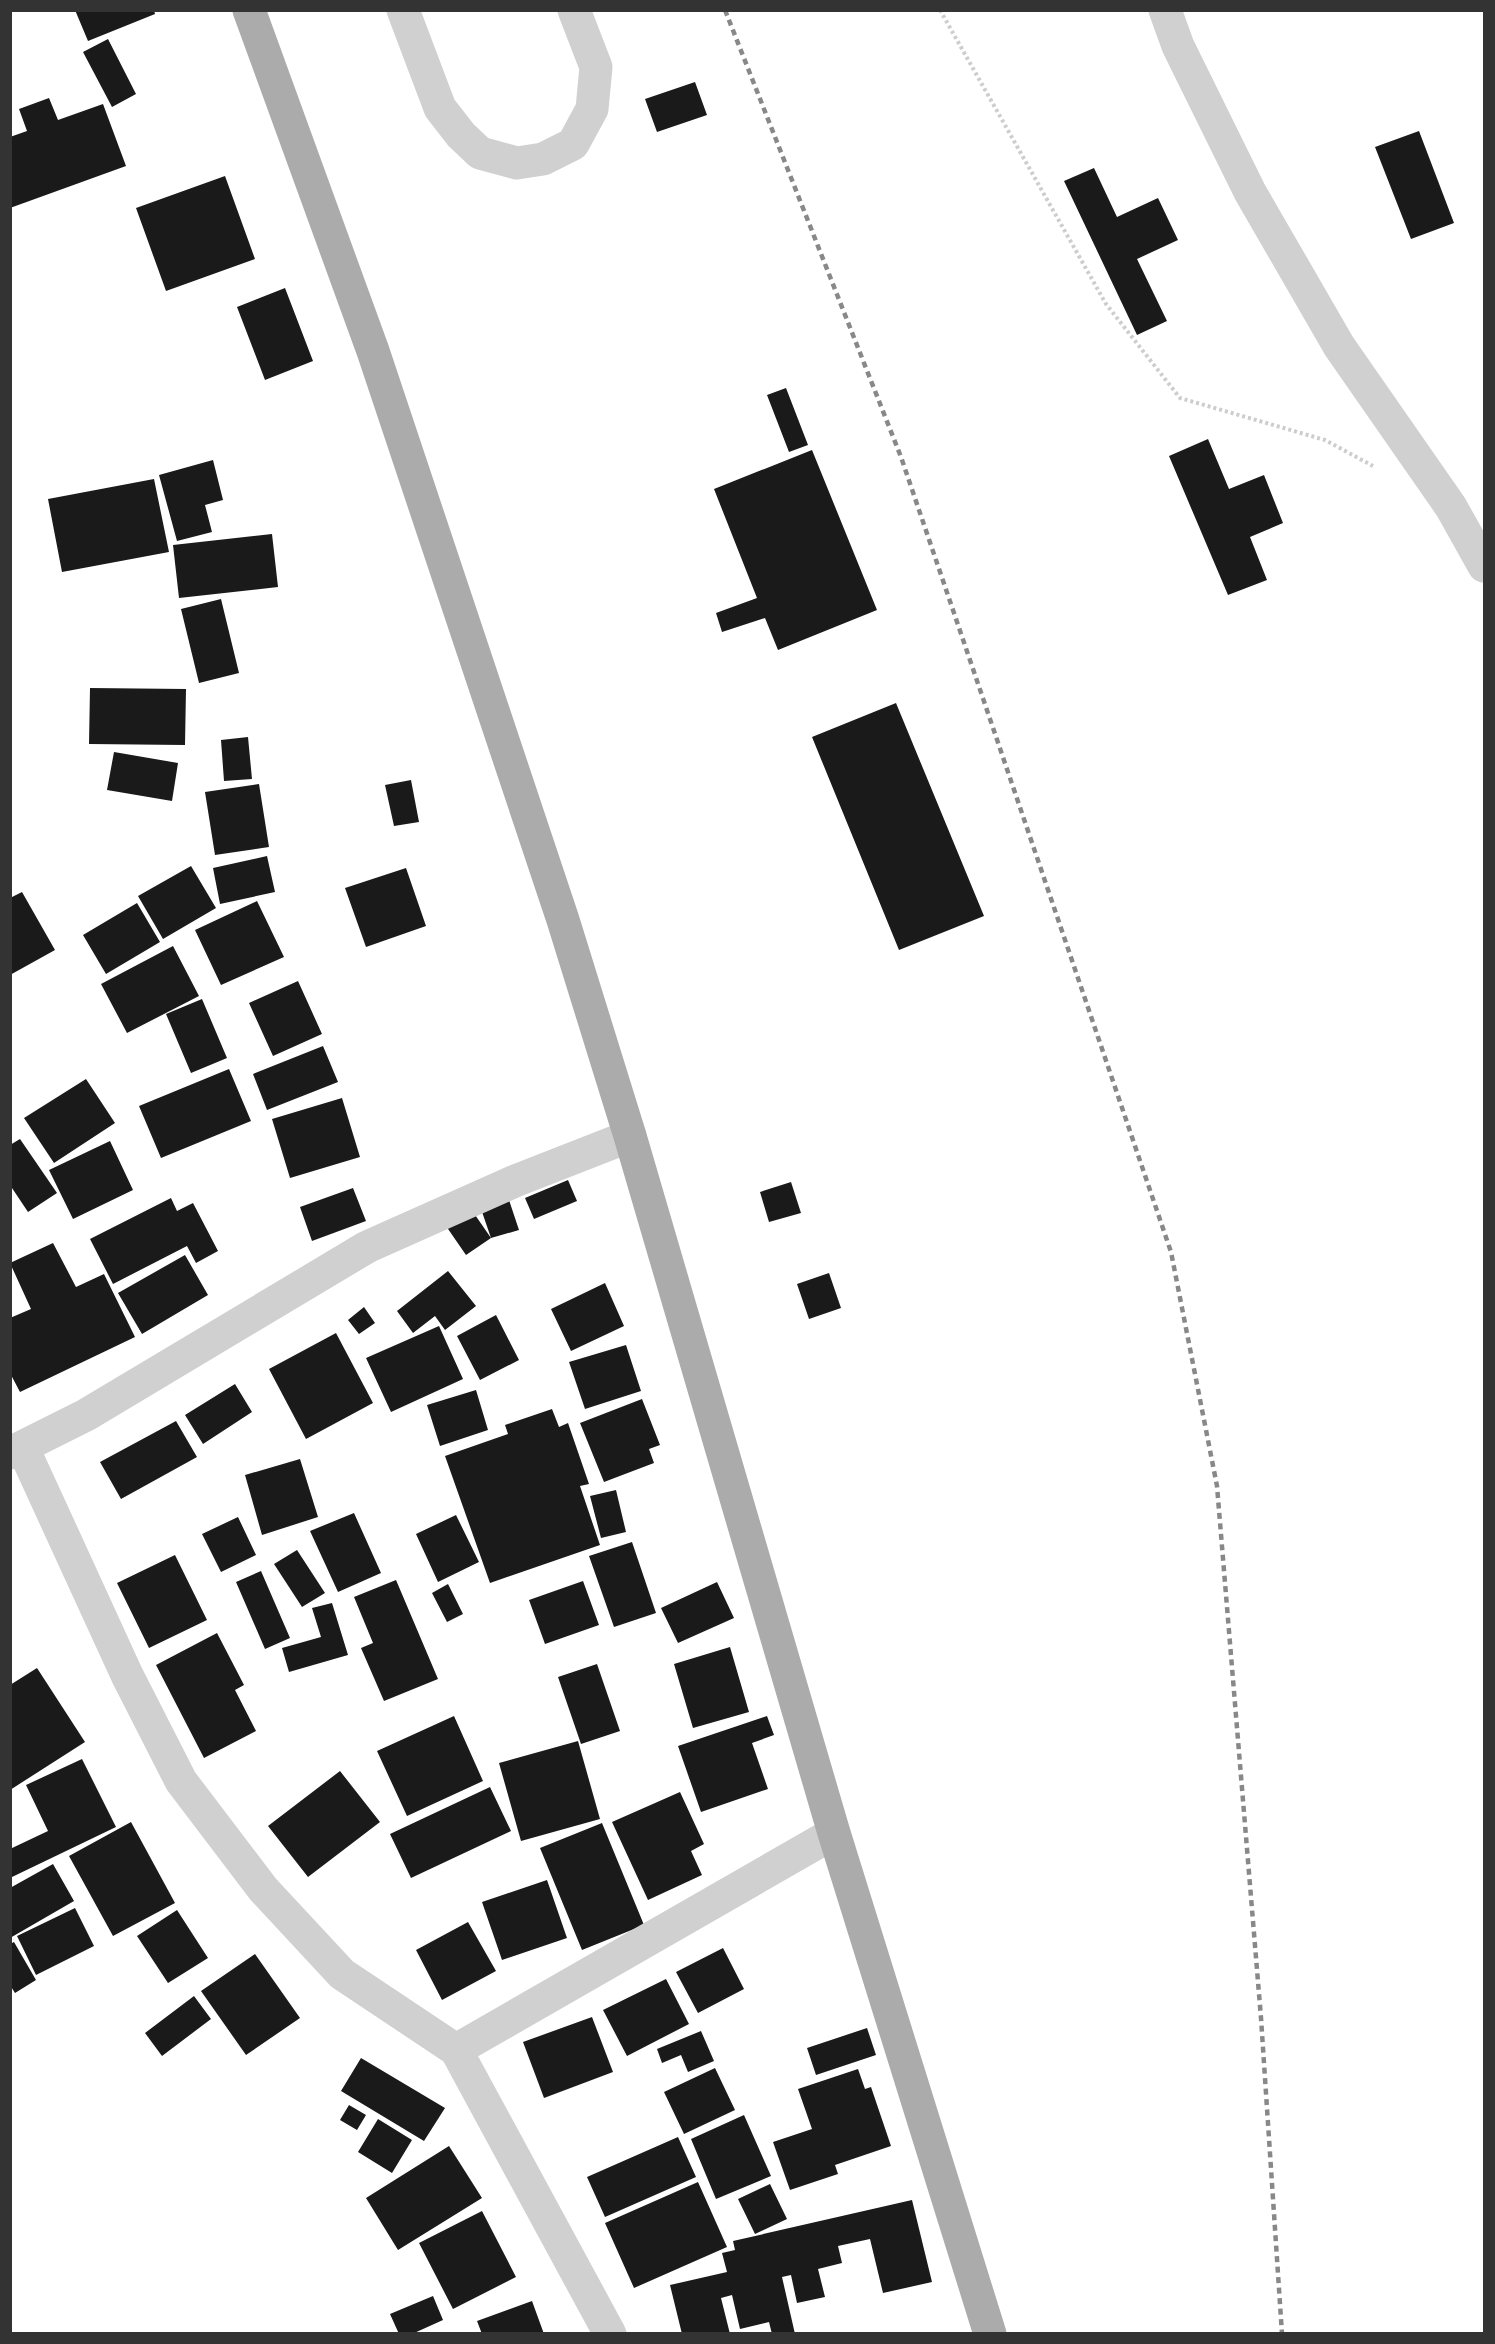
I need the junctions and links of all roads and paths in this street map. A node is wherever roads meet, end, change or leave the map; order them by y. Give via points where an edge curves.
1 (249, 10) edge
2 (403, 10) edge
3 (574, 10) edge
4 (940, 10) edge
5 (1165, 10) edge
6 (1377, 468) dead end
7 (1485, 566) edge
8 (630, 1136) junction
9 (17, 1451) edge
10 (834, 1833) junction
11 (456, 2050) junction
12 (610, 2334) edge
13 (990, 2334) edge

1 - 8 main road via 373,351 563,920
2 - 3 street via 440,108 480,153 517,162 543,159 573,144 592,109 596,67
4 - 6 path via 1107,304 1180,398 1325,440
5 - 7 street via 1178,46 1262,212 1339,346 1451,507
8 - 9 street via 367,1247 86,1415
8 - 10 main road
9 - 11 street via 181,1781 263,1889 342,1974
10 - 11 street
10 - 13 main road
11 - 12 street

